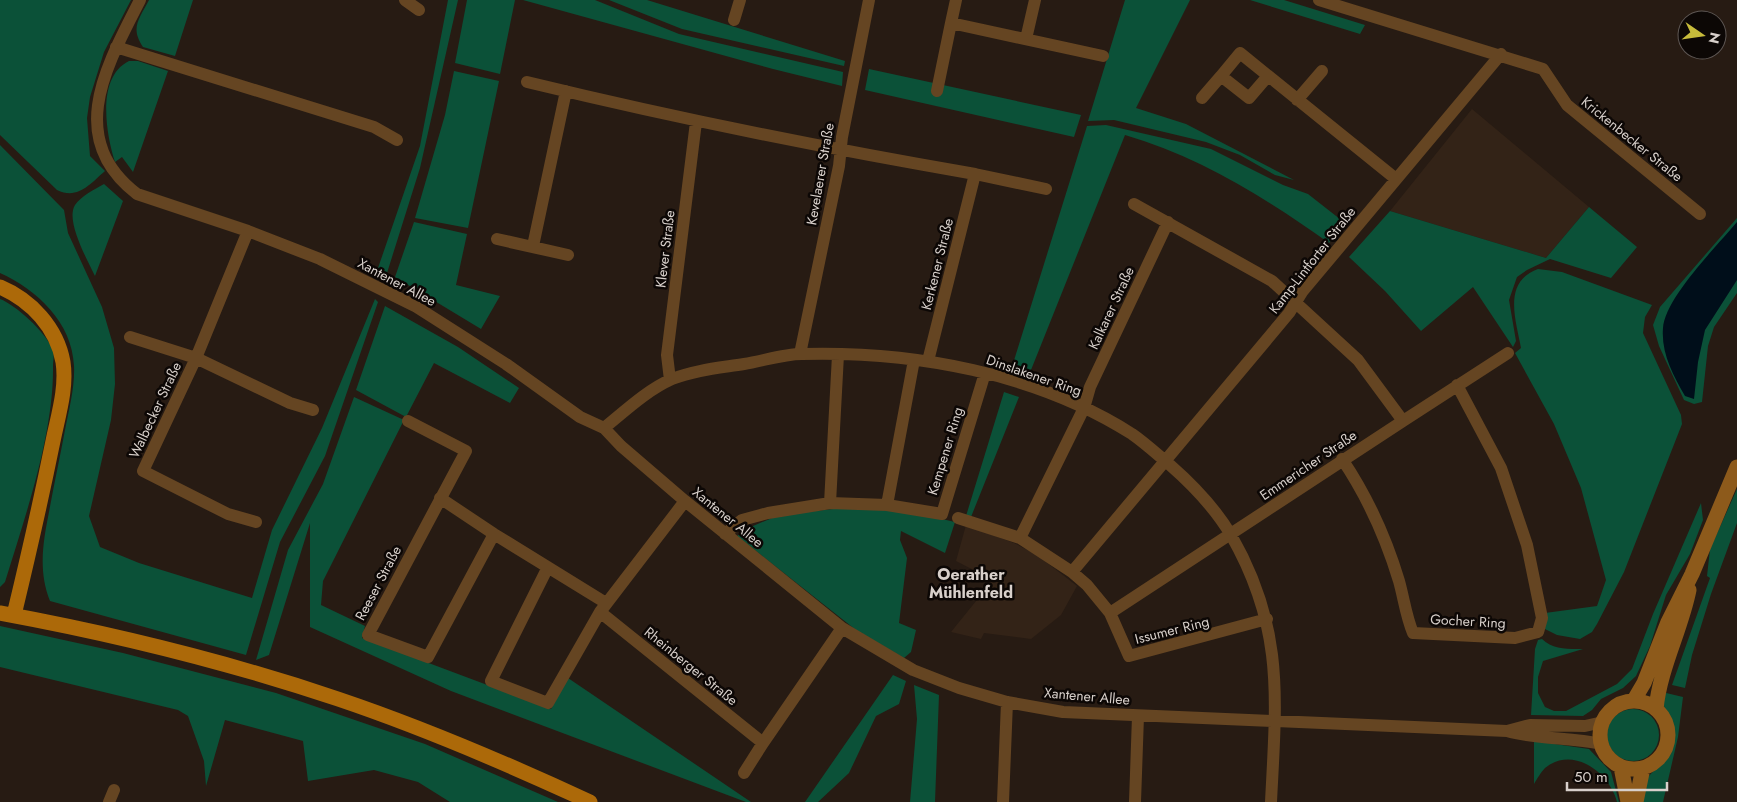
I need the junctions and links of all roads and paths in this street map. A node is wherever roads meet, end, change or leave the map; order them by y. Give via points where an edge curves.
1 (140, 0) edge
2 (405, 0) edge
3 (740, 0) edge
4 (869, 0) edge
5 (956, 0) edge
6 (1036, 0) edge
7 (1319, 0) edge
8 (419, 10) dead end
9 (734, 20) dead end
10 (951, 23) junction
11 (1026, 39) junction
12 (116, 48) junction
13 (1501, 54) junction
14 (1102, 56) dead end
15 (1322, 71) dead end
16 (1221, 76) junction
17 (1268, 76) junction
18 (527, 82) dead end
19 (566, 91) junction
20 (937, 91) dead end
21 (1202, 98) dead end
22 (1297, 100) junction
23 (696, 122) junction
24 (397, 140) dead end
25 (841, 151) junction
26 (975, 174) junction
27 (1396, 179) junction
28 (1046, 189) dead end
29 (1134, 204) dead end
30 (1700, 214) dead end
31 (1168, 222) junction
32 (248, 230) junction
33 (497, 240) dead end
34 (533, 246) junction
35 (568, 255) dead end
36 (0, 287) edge
37 (1296, 303) junction
38 (130, 337) dead end
39 (1508, 353) dead end
40 (800, 354) junction
41 (838, 354) junction
42 (196, 358) junction
43 (914, 360) junction
44 (928, 362) junction
45 (985, 373) junction
46 (670, 380) junction
47 (1457, 385) junction
48 (1084, 408) junction
49 (313, 410) dead end
50 (408, 421) dead end
51 (1403, 421) junction
52 (604, 428) junction
53 (1342, 459) junction
54 (1164, 461) junction
55 (1737, 467) edge
56 (440, 498) junction
57 (685, 501) junction
58 (830, 503) junction
59 (887, 505) junction
60 (958, 518) dead end
61 (256, 522) dead end
62 (494, 534) junction
63 (725, 534) junction
64 (1231, 535) junction
65 (1020, 538) junction
66 (548, 567) junction
67 (1072, 572) junction
68 (1692, 574) junction
69 (603, 608) junction
70 (1110, 613) junction
71 (7, 614) edge
72 (1267, 619) junction
73 (842, 628) junction
74 (1634, 700) junction
75 (1007, 702) junction
76 (1656, 709) junction
77 (1138, 716) junction
78 (1275, 721) junction
79 (1603, 722) junction
80 (1508, 731) junction
81 (764, 743) junction
82 (1601, 744) junction
83 (1621, 766) junction
84 (1643, 768) junction
85 (744, 773) dead end
86 (114, 790) dead end
87 (109, 802) edge
88 (590, 802) edge
89 (1003, 802) edge
90 (1135, 802) edge
91 (1271, 802) edge
92 (1628, 802) edge
93 (1636, 802) edge

1 - 12 street, Xantener Allee
2 - 8 street
3 - 9 street
4 - 25 street, Kevelaerer Straße
5 - 10 street
6 - 11 street
7 - 13 street, Krickenbecker Straße
10 - 11 street
10 - 20 street
11 - 14 street
12 - 24 street via 374,127
12 - 32 street, Xantener Allee via 96,113 97,137 112,170 137,194
13 - 27 street, Kamp-Lintforter Straße
13 - 30 street, Krickenbecker Straße via 1543,69 1567,105
15 - 22 street
16 - 17 street via 1249,98
16 - 17 street via 1240,53
16 - 21 street
17 - 22 street
18 - 19 street
19 - 23 street
19 - 34 street
22 - 27 street
23 - 25 street
23 - 46 street, Klever Straße via 667,354
25 - 26 street
25 - 40 street, Kevelaerer Straße
26 - 28 street
26 - 44 street, Kerkener Straße
27 - 37 street, Kamp-Lintforter Straße
29 - 31 street
31 - 37 street via 1272,281
31 - 48 street, Kalkarer Straße via 1090,387
32 - 42 street, Walbecker Straße
32 - 52 street, Xantener Allee via 320,259 415,306 506,364 580,417
33 - 34 street
34 - 35 street
36 - 71 main road via 18,295 40,314 56,340 63,363 63,388 36,525
37 - 51 street via 1358,360
37 - 54 street, Kamp-Lintforter Straße
38 - 42 street, Walbecker Straße
39 - 47 street, Emmericher Straße
40 - 41 street, Dinslakener Ring
40 - 46 street, Dinslakener Ring via 700,370
41 - 43 street, Dinslakener Ring
41 - 58 street
42 - 49 street, Walbecker Straße via 290,403
42 - 61 street, Walbecker Straße via 142,471 228,514
43 - 44 street, Dinslakener Ring
43 - 59 street
44 - 45 street, Dinslakener Ring
45 - 48 street, Dinslakener Ring
45 - 59 street, Kempener Ring via 942,514
46 - 52 street, Dinslakener Ring
47 - 51 street, Emmericher Straße
47 - 53 street, Gocher Ring via 1501,468 1527,545 1542,618 1538,632 1514,638 1413,634 1384,538 1363,490
48 - 54 street, Dinslakener Ring via 1133,435
48 - 65 street
50 - 56 street, Reeser Straße via 466,451
51 - 53 street, Emmericher Straße
52 - 57 street, Xantener Allee
53 - 64 street, Emmericher Straße
54 - 64 street, Dinslakener Ring via 1200,494
54 - 67 street
55 - 68 main road
56 - 62 street
56 - 62 street, Reeser Straße via 368,635 428,657
57 - 63 street, Xantener Allee
57 - 69 street
58 - 59 street, Kempener Ring
58 - 63 street, Kempener Ring via 742,520
60 - 65 street, Issumer Ring
62 - 66 street
63 - 73 street, Xantener Allee
64 - 70 street
64 - 72 street, Dinslakener Ring via 1253,578
65 - 67 street, Issumer Ring
66 - 69 street
66 - 69 street via 491,681 548,703
67 - 70 street, Issumer Ring
68 - 74 main road
68 - 76 main road via 1684,612 1658,687
69 - 81 street, Rheinberger Straße
70 - 72 street, Issumer Ring via 1129,656
71 - 88 main road via 199,657 337,699 501,761
72 - 78 street, Dinslakener Ring via 1275,669
73 - 75 street, Xantener Allee via 914,670
73 - 81 street
74 - 76 main road via 1646,702
74 - 79 main road via 1615,707
75 - 77 street, Xantener Allee via 1064,712
75 - 89 street
76 - 84 main road via 1668,726 1666,748 1652,764
77 - 78 street, Xantener Allee
77 - 90 street
78 - 80 street, Xantener Allee
78 - 91 street, Dinslakener Ring
79 - 80 street, Xantener Allee via 1585,726 1530,725
79 - 82 main road
80 - 82 street, Xantener Allee via 1529,737
81 - 85 street
82 - 83 main road via 1606,754
83 - 84 main road
83 - 92 main road
84 - 93 main road
86 - 87 street

